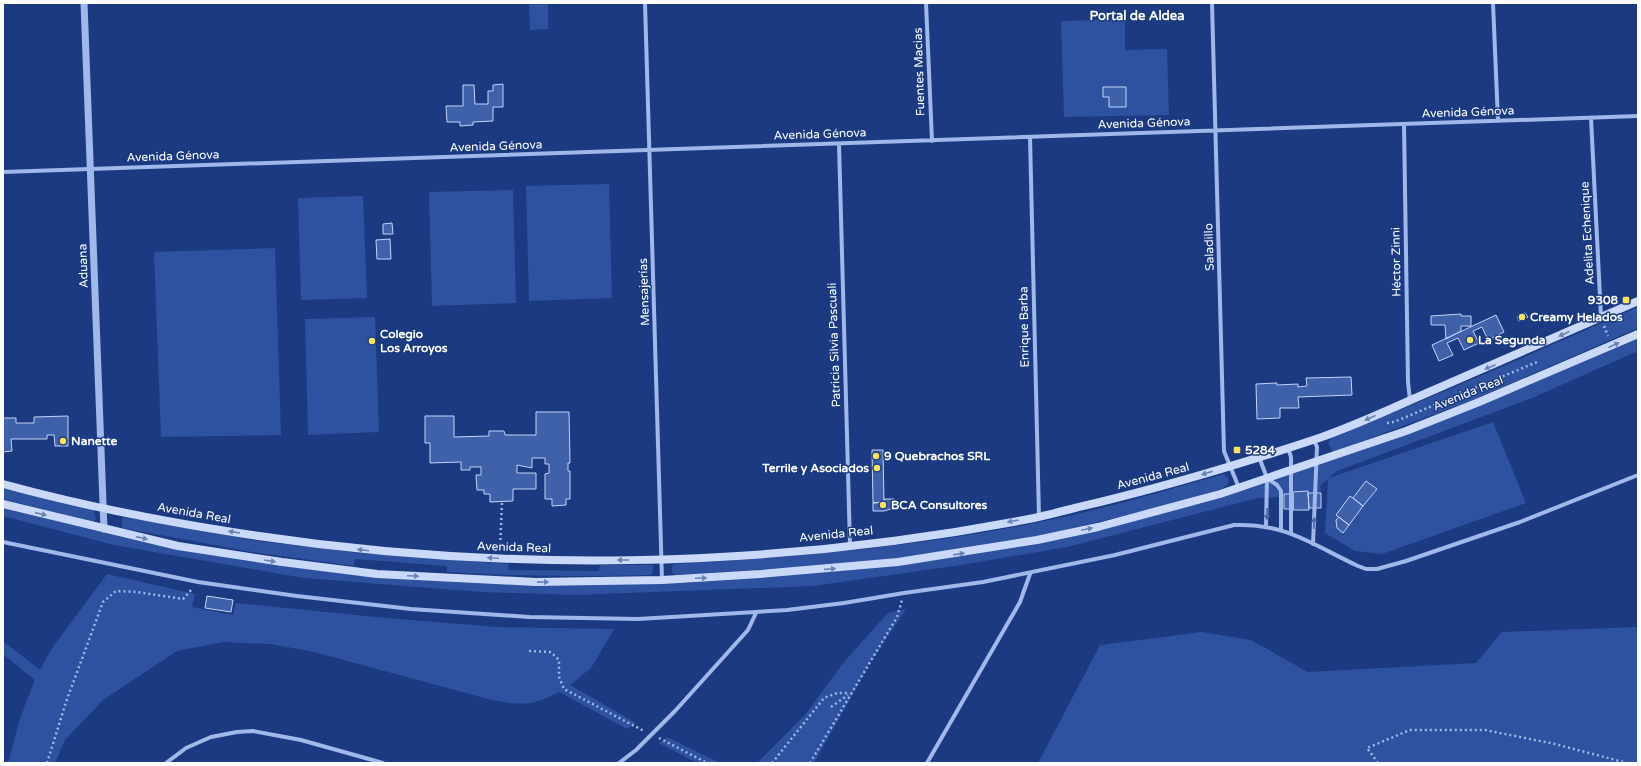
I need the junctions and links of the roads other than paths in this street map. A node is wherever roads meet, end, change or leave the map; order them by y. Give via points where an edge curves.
1 (84, 3) edge
2 (645, 3) edge
3 (926, 3) edge
4 (1212, 3) edge
5 (1493, 3) edge
6 (1638, 116) edge
7 (1590, 118) junction
8 (1498, 121) junction
9 (1404, 124) junction
10 (1216, 130) junction
11 (1030, 137) junction
12 (932, 140) junction
13 (839, 144) junction
14 (649, 151) junction
15 (90, 169) junction
16 (3, 172) edge
17 (1638, 302) edge
18 (1601, 318) junction
19 (1638, 334) edge
20 (1410, 400) junction
21 (1314, 440) junction
22 (1288, 448) junction
23 (1259, 457) junction
24 (1316, 462) junction
25 (1230, 466) junction
26 (1291, 470) junction
27 (1638, 475) edge
28 (1267, 478) junction
29 (3, 484) edge
30 (1239, 488) junction
31 (3, 504) edge
32 (102, 508) junction
33 (1039, 517) junction
34 (1266, 526) junction
35 (104, 529) junction
36 (1281, 530) junction
37 (1291, 533) junction
38 (3, 542) edge
39 (1313, 544) junction
40 (850, 545) junction
41 (662, 559) junction
42 (1030, 574) junction
43 (662, 580) junction
44 (756, 613) junction
45 (166, 763) edge
46 (383, 763) edge
47 (619, 763) edge
48 (927, 763) edge

1 - 15 street, Aduana
2 - 14 street, Mensajerías
3 - 12 street, Fuentes Macias
4 - 10 street, Saladillo
5 - 8 street
6 - 7 street, Avenida Génova
7 - 8 street, Avenida Génova
7 - 18 street, Adelita Echenique
8 - 9 street, Avenida Génova
9 - 10 street, Avenida Génova
9 - 20 street, Héctor Zinni
10 - 11 street, Avenida Génova
10 - 25 street, Saladillo via 1224,451
11 - 12 street, Avenida Génova
11 - 33 street, Enrique Barba
12 - 13 street, Avenida Génova
13 - 14 street, Avenida Génova
13 - 40 street, Patricia Silvia Pascuali
14 - 15 street, Avenida Génova
14 - 41 street, Mensajerías
15 - 16 street, Avenida Génova
15 - 32 street, Aduana
17 - 18 main road, Avenida Real
18 -> 20 main road, Avenida Real
24 -> 19 main road, Avenida Real via 1406,431
20 -> 21 main road, Avenida Real
21 - 22 main road, Avenida Real
21 - 24 street via 1317,447
22 - 23 main road, Avenida Real
22 - 26 street
23 - 25 main road, Avenida Real
23 - 28 street
24 - 26 main road, Avenida Real
39 -> 24 street
25 - 30 street, Saladillo
25 -> 33 main road, Avenida Real via 1171,485
26 - 28 main road, Avenida Real
26 - 37 street
27 - 39 street via 1520,522 1376,569 1358,566
28 - 30 main road, Avenida Real
28 -> 34 street
28 - 36 street via 1281,491
29 - 32 main road, Avenida Real
43 -> 30 main road, Avenida Real via 840,568 970,552 1098,527
31 -> 35 main road, Avenida Real
32 - 35 street, Aduana
41 -> 32 main road, Avenida Real via 500,558 376,551 282,540
33 -> 40 main road, Avenida Real
34 - 36 street
34 - 42 street via 1234,525
35 -> 43 main road, Avenida Real via 178,546 377,574 536,582
36 - 37 street
37 - 39 street
38 - 44 street via 198,582 411,609 638,619
40 - 41 main road, Avenida Real via 726,557
41 - 43 street, Mensajerías
42 - 44 street via 844,603
42 - 48 street via 1020,602
44 - 47 street via 748,630 652,734
45 - 46 street via 186,748 211,737 253,731 301,740

